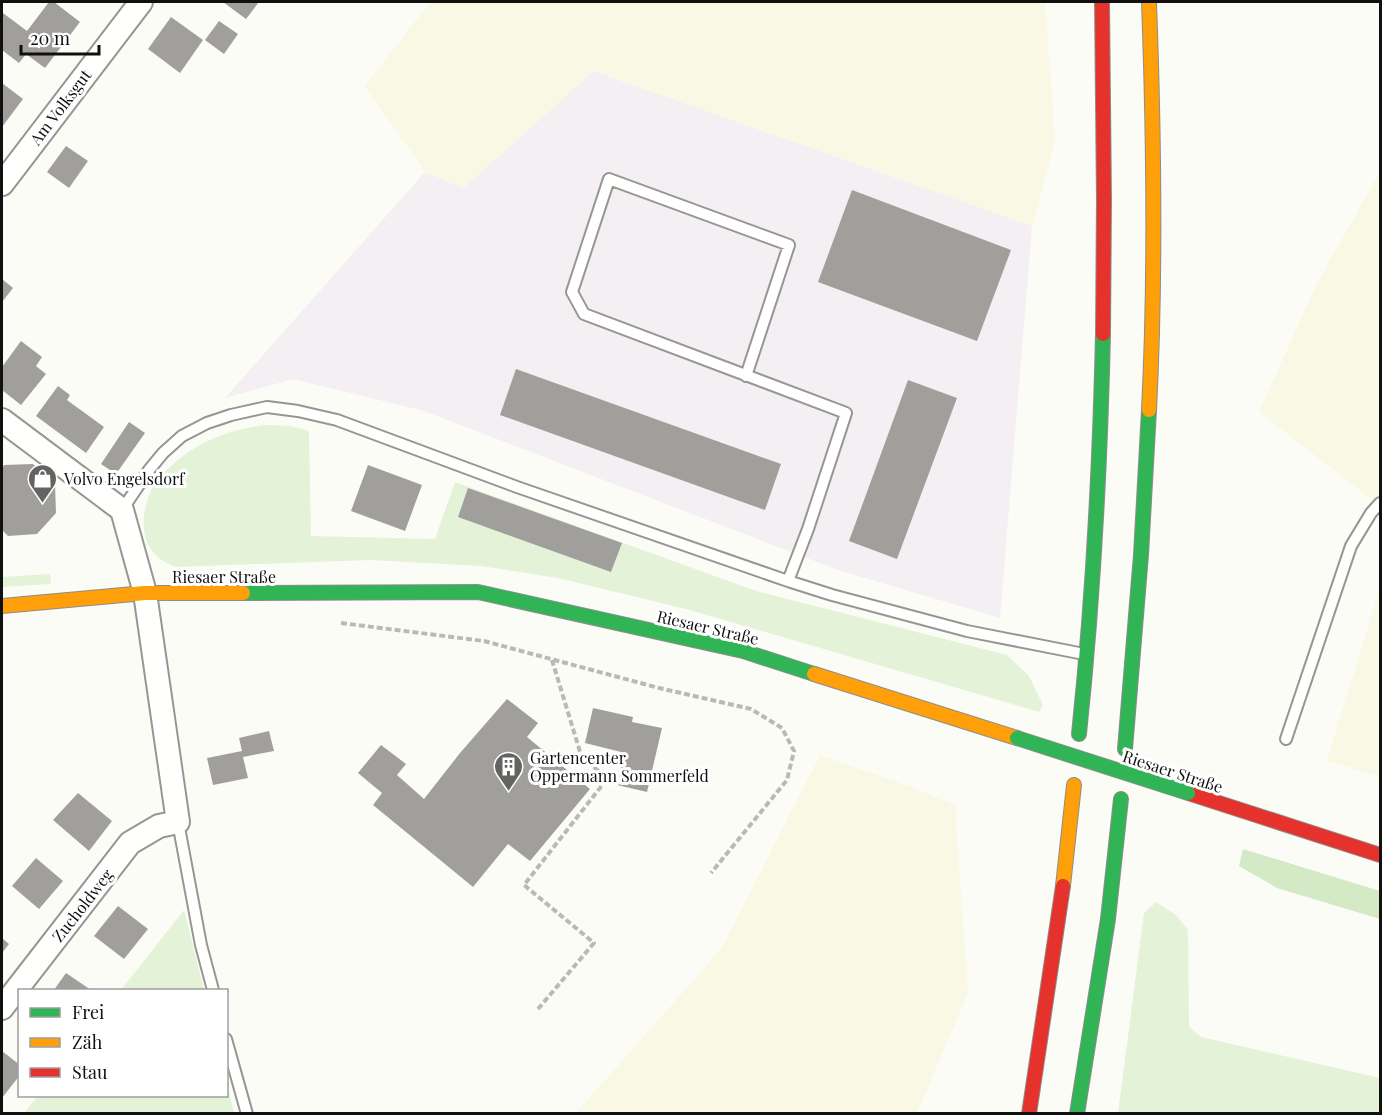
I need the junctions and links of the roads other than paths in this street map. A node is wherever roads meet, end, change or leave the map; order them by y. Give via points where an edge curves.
1 (141, 2) edge
2 (1102, 2) edge
3 (1149, 2) edge
4 (2, 184) edge
5 (746, 376) junction
6 (2, 420) edge
7 (1380, 503) edge
8 (122, 510) junction
9 (788, 581) junction
10 (145, 593) junction
11 (2, 606) edge
12 (1087, 654) junction
13 (1079, 734) dead end
14 (1286, 739) dead end
15 (1125, 749) dead end
16 (1074, 785) dead end
17 (1120, 799) dead end
18 (178, 822) junction
19 (1380, 855) edge
20 (213, 989) edge
21 (2, 1008) edge
22 (228, 1046) edge
23 (247, 1113) edge
24 (1029, 1113) edge
25 (1077, 1113) edge

1 - 4 street, Am Volksgut
2 - 12 main road via 1103,359
3 - 15 main road via 1153,105 1150,374 1143,526
5 - 5 lane via 584,314 572,292 609,179 789,244
5 - 9 lane via 846,413
6 - 8 street
7 - 14 lane via 1351,546
8 - 9 lane via 148,470 182,436 207,423 267,407 337,420
8 - 10 street
9 - 12 lane via 967,631
10 - 11 main road, Riesaer Straße
10 - 18 street
10 - 19 main road, Riesaer Straße, bridge via 478,592 744,651
12 - 13 main road
16 - 24 main road via 1061,905
17 - 25 main road via 1108,919
18 - 20 lane
18 - 21 street, Zucholdweg via 159,825 130,843
22 - 23 lane

